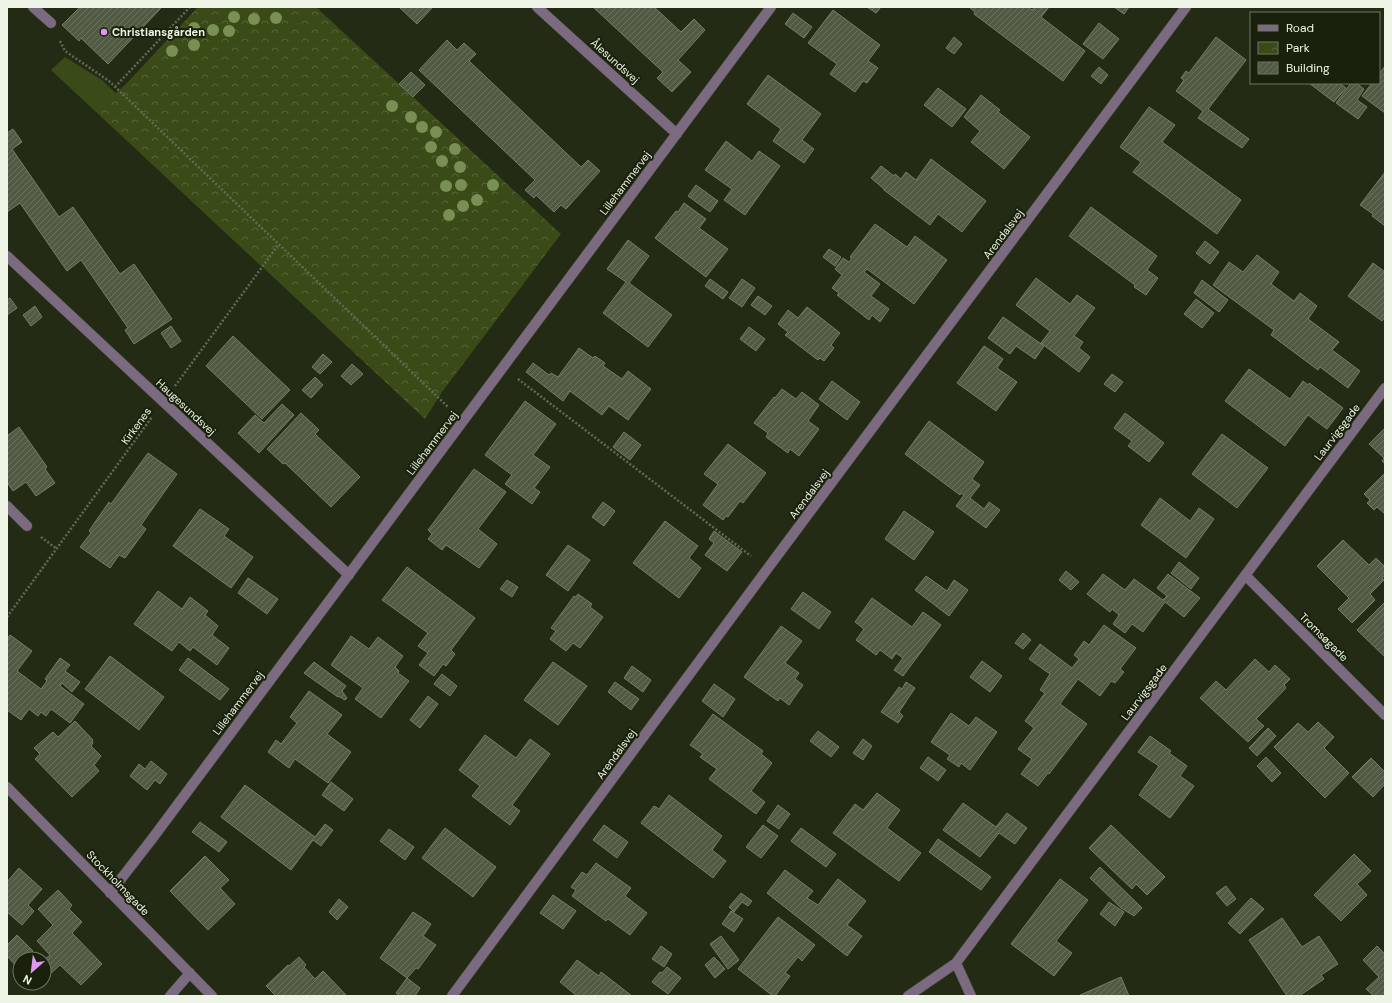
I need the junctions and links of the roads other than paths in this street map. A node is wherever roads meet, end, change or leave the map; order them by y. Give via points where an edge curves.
1 (33, 7) edge
2 (537, 7) edge
3 (771, 7) edge
4 (1186, 7) edge
5 (51, 23) road end
6 (677, 134) junction
7 (7, 256) edge
8 (1385, 388) edge
9 (7, 506) edge
10 (27, 526) dead end
11 (348, 574) junction
12 (1246, 576) junction
13 (1385, 715) edge
14 (7, 787) edge
15 (110, 893) junction
16 (956, 963) junction
17 (190, 973) junction
18 (170, 996) edge
19 (212, 996) edge
20 (452, 996) edge
21 (908, 996) edge
22 (971, 996) edge

1 - 5 street
2 - 6 street, Ålesundsvej
3 - 6 street, Lillehammervej
4 - 20 street, Arendalsvej
6 - 11 street, Lillehammervej
7 - 11 street, Haugesundsvej
8 - 12 street, Laurvigsgade
9 - 10 street
11 - 15 street, Lillehammervej
12 - 13 street, Tromsøgade
12 - 16 street, Laurvigsgade
14 - 15 street, Stockholmsgade
15 - 17 street, Stockholmsgade
16 - 21 street, Laurvigsgade
16 - 22 street
17 - 18 street
17 - 19 street, Stockholmsgade

